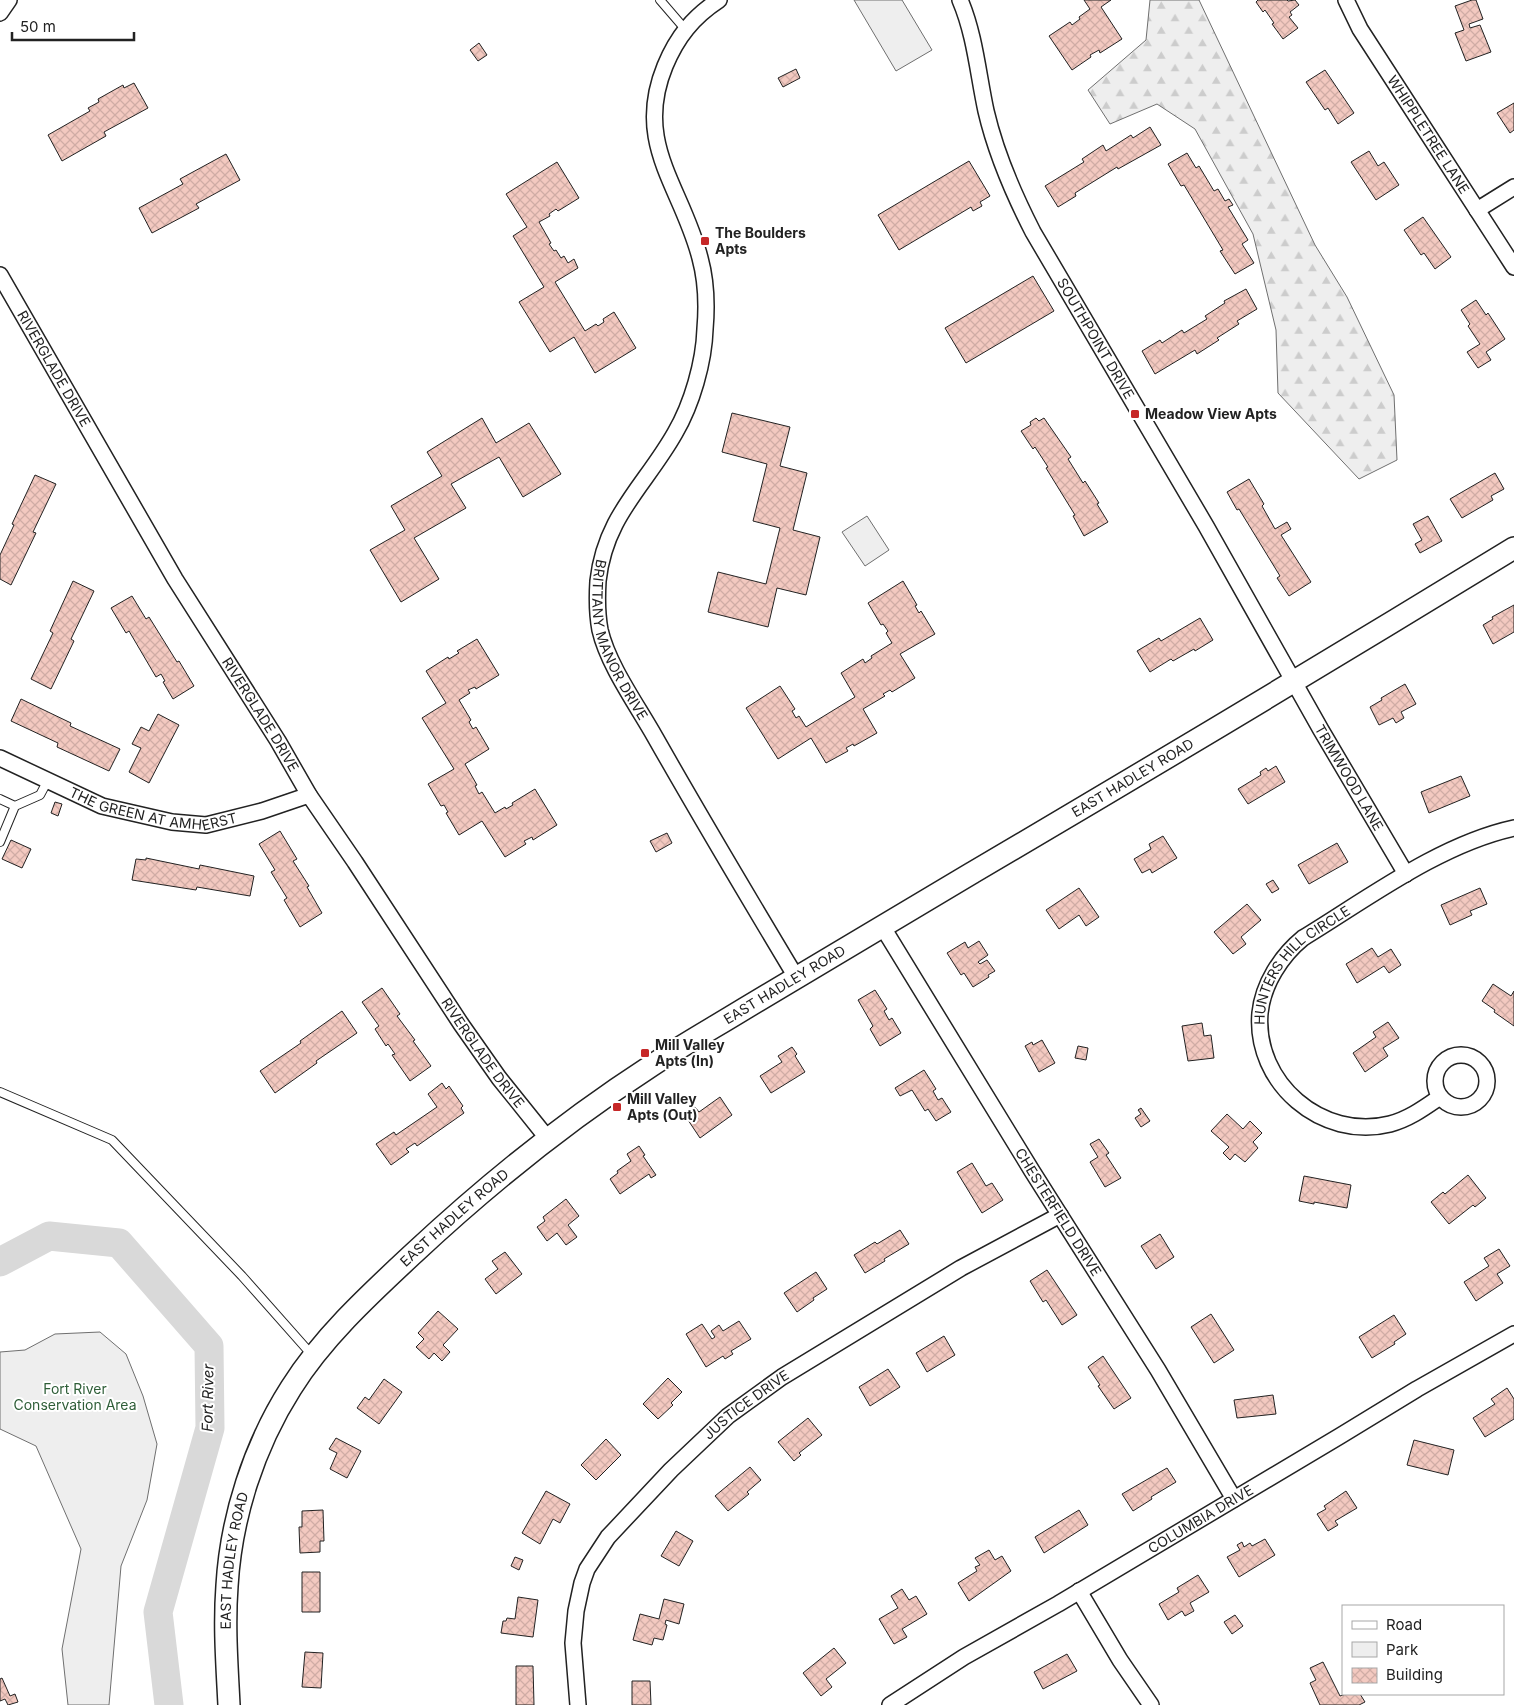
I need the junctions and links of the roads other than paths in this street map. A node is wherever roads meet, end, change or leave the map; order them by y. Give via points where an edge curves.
1 (9, 0) edge
2 (660, 0) edge
3 (719, 0) edge
4 (960, 0) edge
5 (1346, 0) edge
6 (0, 13) edge
7 (685, 29) junction
8 (1514, 187) edge
9 (1478, 210) junction
10 (1514, 267) edge
11 (0, 275) edge
12 (1514, 548) edge
13 (1294, 682) junction
14 (0, 758) edge
15 (48, 780) junction
16 (309, 795) junction
17 (0, 799) edge
18 (16, 806) junction
19 (1514, 828) edge
20 (0, 842) edge
21 (1406, 874) junction
22 (882, 926) junction
23 (796, 977) junction
24 (0, 1092) edge
25 (1440, 1097) dead end
26 (548, 1139) junction
27 (1060, 1215) junction
28 (1514, 1334) edge
29 (314, 1357) junction
30 (1234, 1499) junction
31 (1079, 1591) junction
32 (230, 1705) edge
33 (578, 1705) edge
34 (890, 1705) edge
35 (1151, 1705) edge

1 - 6 street
2 - 7 lane
3 - 7 street
4 - 13 street, SOUTHPOINT DRIVE via 993,136 1020,206
5 - 9 street, WHIPPLETREE LANE via 1360,29
7 - 23 street, BRITTANY MANOR DRIVE via 657,85 655,134 666,175 701,260 705,296 704,340 698,372 682,420 608,537 599,578 599,623 613,662
8 - 9 street
9 - 10 street, WHIPPLETREE LANE
11 - 16 street, RIVERGLADE DRIVE via 175,579
12 - 13 street, EAST HADLEY ROAD
13 - 21 street, TRIMWOOD LANE
13 - 22 street, EAST HADLEY ROAD
14 - 15 street, THE GREEN AT AMHERST
15 - 16 street, THE GREEN AT AMHERST via 102,806 149,818 206,826
15 - 18 lane via 40,795
16 - 26 street, RIVERGLADE DRIVE via 460,1024
17 - 18 lane
18 - 20 lane
19 - 21 street, HUNTERS HILL CIRCLE via 1474,840
21 - 25 street, HUNTERS HILL CIRCLE via 1302,938 1292,948 1274,972 1262,1000 1262,1036 1272,1070 1285,1088 1302,1106 1334,1123 1360,1127 1389,1124 1414,1114
22 - 23 street, EAST HADLEY ROAD
22 - 27 street, CHESTERFIELD DRIVE
23 - 26 street, EAST HADLEY ROAD via 650,1066
24 - 29 lane via 112,1140
26 - 29 street, EAST HADLEY ROAD via 427,1241 365,1301
27 - 30 street, CHESTERFIELD DRIVE via 1158,1370
27 - 33 street, JUSTICE DRIVE via 961,1268 771,1384 718,1425 671,1470 608,1537 582,1582 574,1642
28 - 30 street, COLUMBIA DRIVE
29 - 32 street, EAST HADLEY ROAD via 292,1386 265,1436 248,1478 234,1529 226,1604
30 - 31 street, COLUMBIA DRIVE
31 - 34 street, COLUMBIA DRIVE via 938,1673
31 - 35 street

